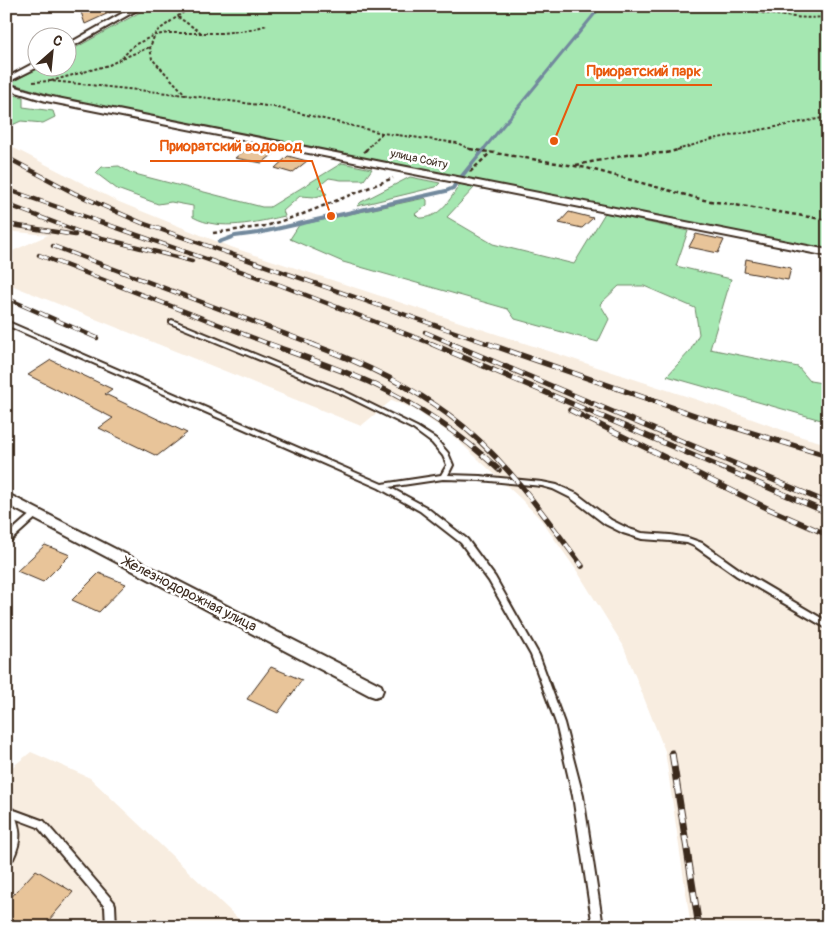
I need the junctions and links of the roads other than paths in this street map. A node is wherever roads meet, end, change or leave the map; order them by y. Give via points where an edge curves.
1 (141, 6) edge
2 (78, 41) edge
3 (28, 69) edge
4 (6, 81) edge
5 (6, 86) edge
6 (828, 253) edge
7 (172, 322) dead end
8 (6, 324) edge
9 (443, 477) junction
10 (381, 486) junction
11 (6, 498) edge
12 (36, 514) junction
13 (6, 540) edge
14 (828, 626) edge
15 (375, 690) dead end
16 (6, 811) edge
17 (6, 816) edge
18 (6, 853) edge
19 (111, 927) edge
20 (598, 927) edge

1 - 2 street
3 - 4 street
5 - 6 street, улица Сойту via 46,98
7 - 9 lane via 342,392 415,428 446,454 450,464
8 - 10 lane
9 - 10 lane
9 - 14 lane via 555,487 626,531 699,545 748,579
10 - 20 lane via 423,508 464,541 492,579 535,655 560,723 578,796
11 - 12 street, Железнодорожная улица
12 - 13 lane
12 - 15 street, Железнодорожная улица
16 - 19 lane via 41,824 110,905
17 - 18 street via 11,830

